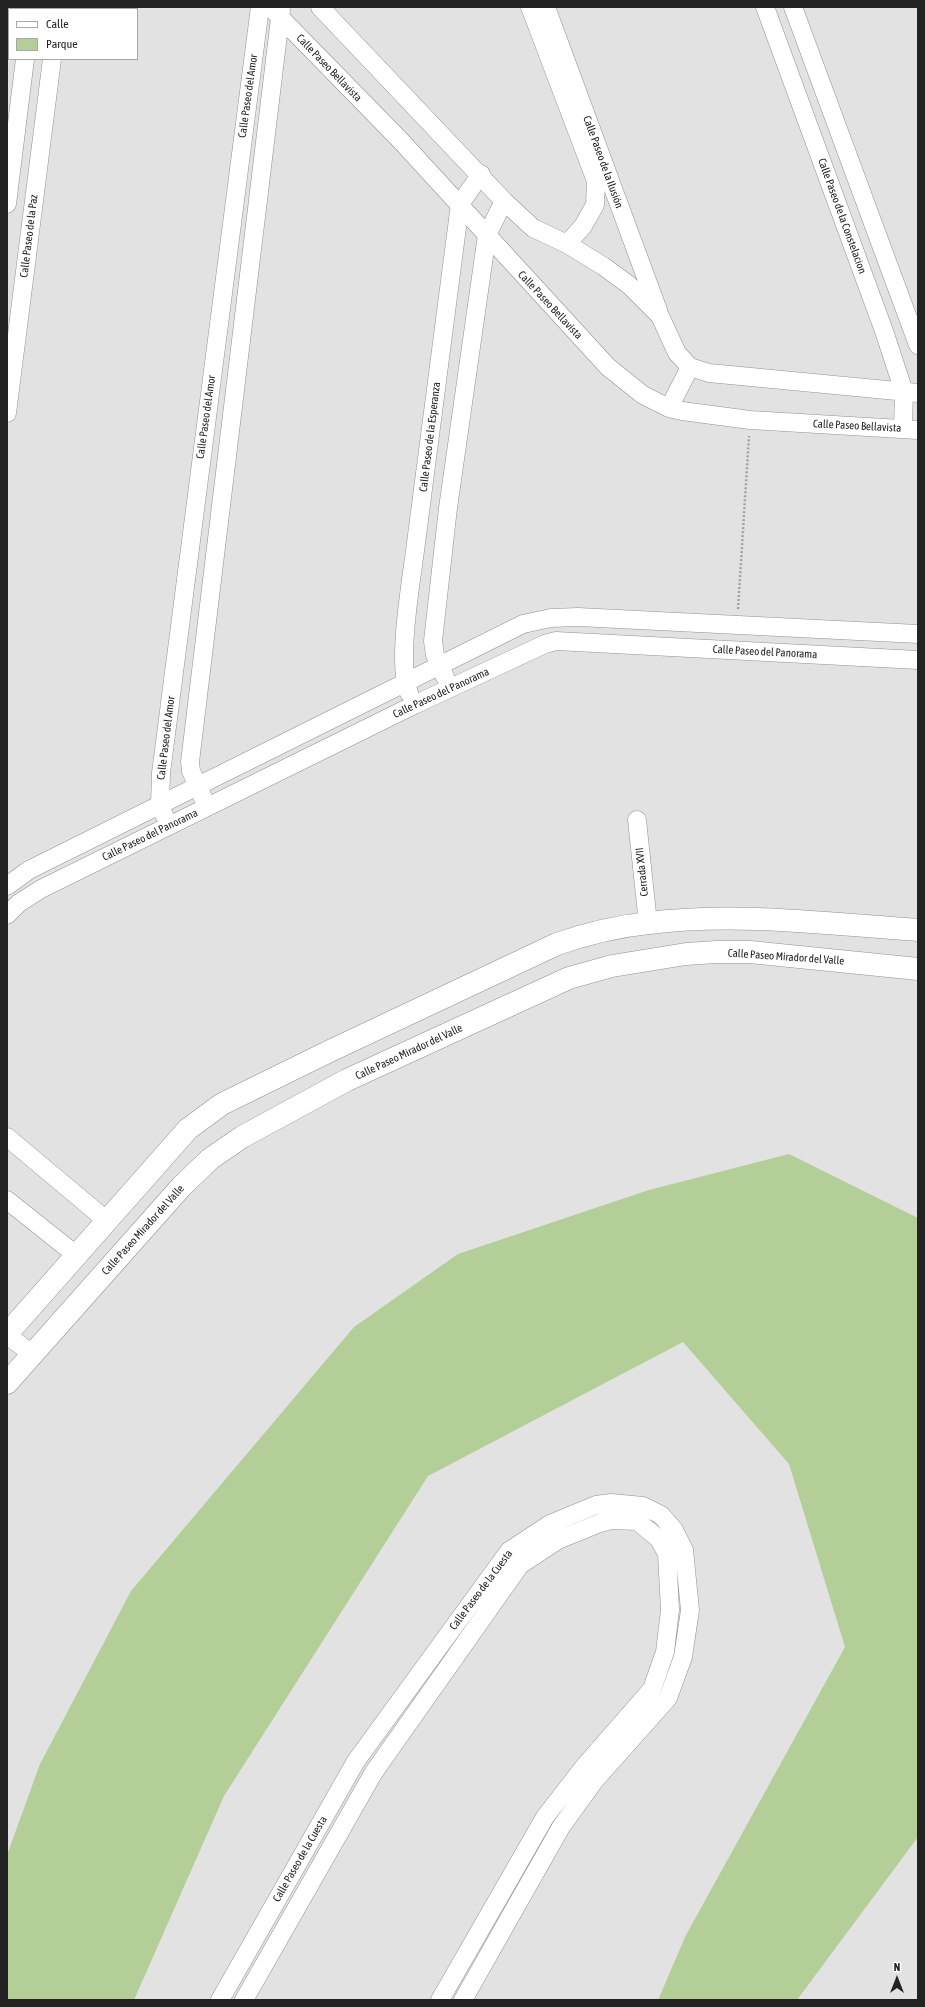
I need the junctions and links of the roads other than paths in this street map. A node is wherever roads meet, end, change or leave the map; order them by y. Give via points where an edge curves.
1 (260, 7) edge
2 (320, 7) edge
3 (530, 7) edge
4 (546, 7) edge
5 (765, 7) edge
6 (793, 7) edge
7 (277, 11) edge
8 (25, 60) edge
9 (52, 60) edge
10 (481, 174) junction
11 (504, 201) junction
12 (7, 204) edge
13 (460, 204) junction
14 (487, 235) junction
15 (568, 244) junction
16 (660, 316) junction
17 (918, 345) edge
18 (690, 367) junction
19 (911, 392) edge
20 (669, 408) junction
21 (7, 413) edge
22 (910, 429) edge
23 (918, 634) edge
24 (918, 660) edge
25 (440, 667) junction
26 (405, 683) junction
27 (451, 688) junction
28 (414, 705) junction
29 (197, 787) junction
30 (160, 805) junction
31 (208, 808) junction
32 (636, 820) dead end
33 (168, 826) junction
34 (7, 886) edge
35 (7, 915) edge
36 (648, 923) junction
37 (918, 930) edge
38 (918, 969) edge
39 (332, 1050) junction
40 (347, 1080) junction
41 (7, 1138) edge
42 (7, 1200) edge
43 (106, 1220) junction
44 (76, 1255) junction
45 (7, 1334) edge
46 (32, 1354) junction
47 (7, 1383) edge
48 (596, 1505) junction
49 (600, 1523) junction
50 (356, 1761) junction
51 (374, 1772) junction
52 (589, 1774) junction
53 (220, 2000) edge
54 (244, 2000) edge
55 (440, 2000) edge
56 (463, 2000) edge

1 - 30 street, Calle Paseo del Amor via 192,518 161,773
2 - 10 street
3 - 15 street, Calle Paseo de la Ilusión via 596,181 595,205 583,226
4 - 16 street, Calle Paseo de la Ilusión
5 - 19 street, Calle Paseo de la Constelacion via 884,331
6 - 17 street
7 - 13 street, Calle Paseo Bellavista
7 - 29 street, Calle Paseo del Amor via 190,762
8 - 12 street
9 - 21 street, Calle Paseo de la Paz
10 - 11 street
10 - 13 street, Calle Paseo de la Esperanza
11 - 14 street
11 - 15 street via 533,228
13 - 14 street, Calle Paseo Bellavista
13 - 26 street, Calle Paseo de la Esperanza via 409,600 404,654
14 - 20 street, Calle Paseo Bellavista via 608,367 643,395
14 - 25 street via 437,602 433,641
15 - 16 street via 629,285
16 - 18 street via 677,352
18 - 19 street via 708,373
18 - 20 street
19 - 22 street, Calle Paseo de la Constelacion
20 - 22 street, Calle Paseo Bellavista via 750,420
23 - 25 street, Calle Paseo del Panorama via 578,617 544,619 523,624
24 - 27 street, Calle Paseo del Panorama via 556,641
25 - 26 street, Calle Paseo del Panorama
25 - 27 street
26 - 28 street, Calle Paseo de la Esperanza
26 - 29 street, Calle Paseo del Panorama
27 - 28 street, Calle Paseo del Panorama
28 - 31 street, Calle Paseo del Panorama
29 - 30 street, Calle Paseo del Panorama
29 - 31 street, Calle Paseo del Amor
30 - 33 street, Calle Paseo del Amor
30 - 34 street, Calle Paseo del Panorama via 29,870
31 - 33 street, Calle Paseo del Panorama
32 - 36 street, Cerrada XVII
33 - 35 street, Calle Paseo del Panorama via 41,889 19,903
36 - 37 street via 751,919
36 - 39 street via 557,944
38 - 40 street, Calle Paseo Mirador del Valle via 750,952 686,954 612,966 569,978
39 - 40 street
39 - 43 street via 222,1104 188,1129
40 - 46 street, Calle Paseo Mirador del Valle via 242,1137 210,1159 181,1187
41 - 43 street
42 - 44 street
43 - 44 street
44 - 45 street
45 - 46 street
46 - 47 street, Calle Paseo Mirador del Valle
48 - 49 street
48 - 50 street, Calle Paseo de la Cuesta via 550,1524 509,1551
48 - 52 street, Calle Paseo de la Cuesta via 611,1503 643,1506 661,1515 674,1530 684,1550 690,1610 683,1657 668,1698
49 - 51 street, Calle Paseo de la Cuesta via 558,1540 520,1565
49 - 52 street, Calle Paseo de la Cuesta via 611,1520 636,1521 659,1539 667,1554 670,1610 665,1652 652,1689
50 - 51 street
50 - 53 street, Calle Paseo de la Cuesta
51 - 54 street, Calle Paseo de la Cuesta
52 - 55 street, Calle Paseo de la Cuesta via 545,1817
52 - 56 street, Calle Paseo de la Cuesta

